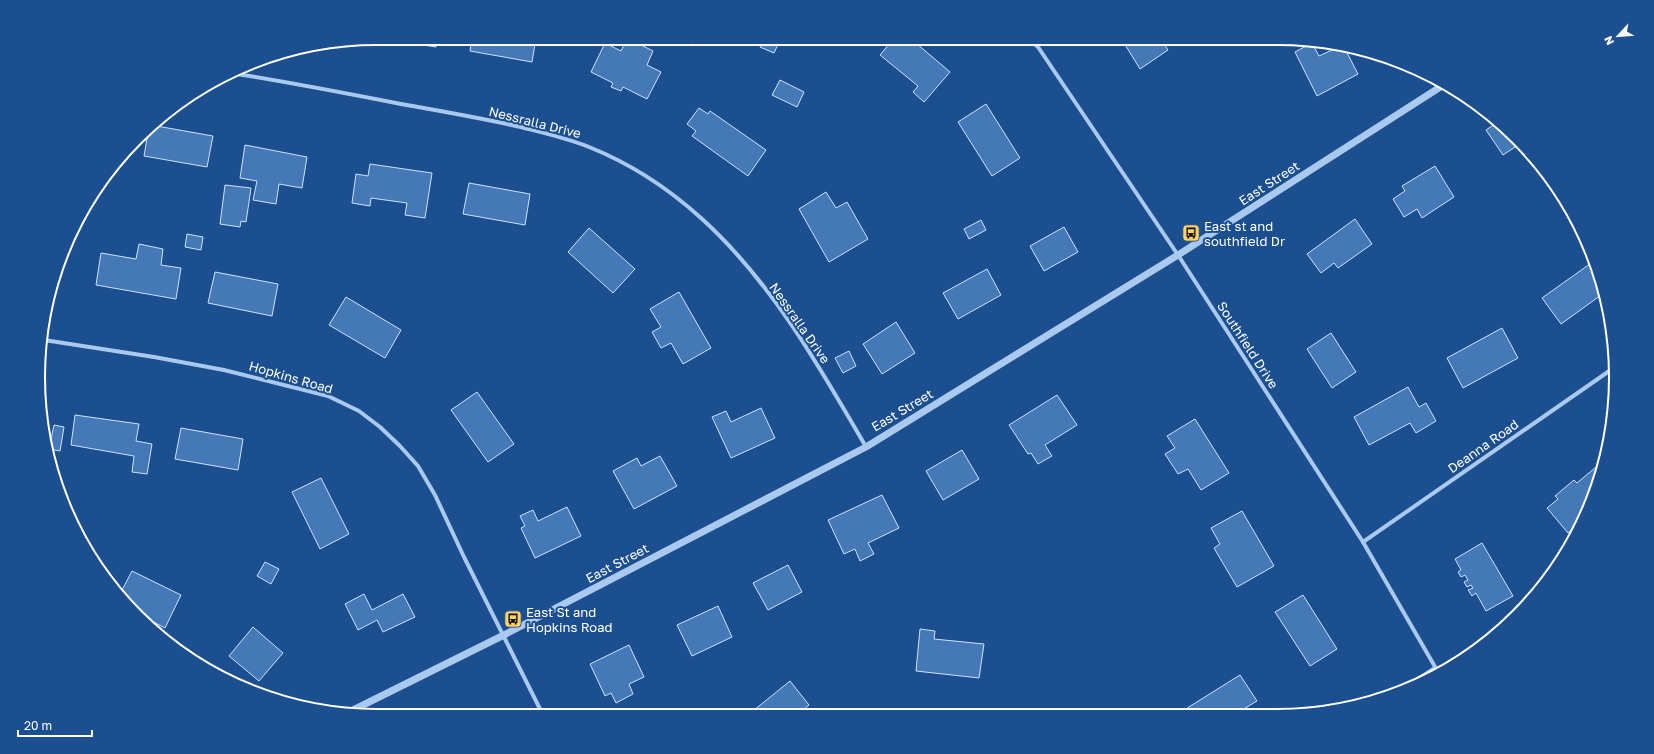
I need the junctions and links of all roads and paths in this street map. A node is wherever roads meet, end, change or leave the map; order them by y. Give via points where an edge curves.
1 (1036, 45) edge
2 (240, 75) edge
3 (1440, 87) edge
4 (1178, 255) junction
5 (47, 341) edge
6 (1609, 371) edge
7 (866, 447) junction
8 (1363, 542) junction
9 (504, 635) junction
10 (1435, 668) joint
11 (1425, 674) edge
12 (357, 708) edge
13 (540, 709) edge

1 - 4 street, Southfield Drive
2 - 7 street, Nessralla Drive via 530,129 588,146 628,166 666,190 701,218 736,253 796,332
3 - 4 street, East Street
4 - 7 street, East Street
4 - 8 street, Southfield Drive
5 - 9 street, Hopkins Road via 175,360 259,377 328,396 359,411 386,432 418,466
6 - 8 street, Deanna Road
7 - 9 street, East Street
8 - 10 street, Southfield Drive
9 - 12 street, East Street
9 - 13 street, Hopkins Road
10 - 11 street

